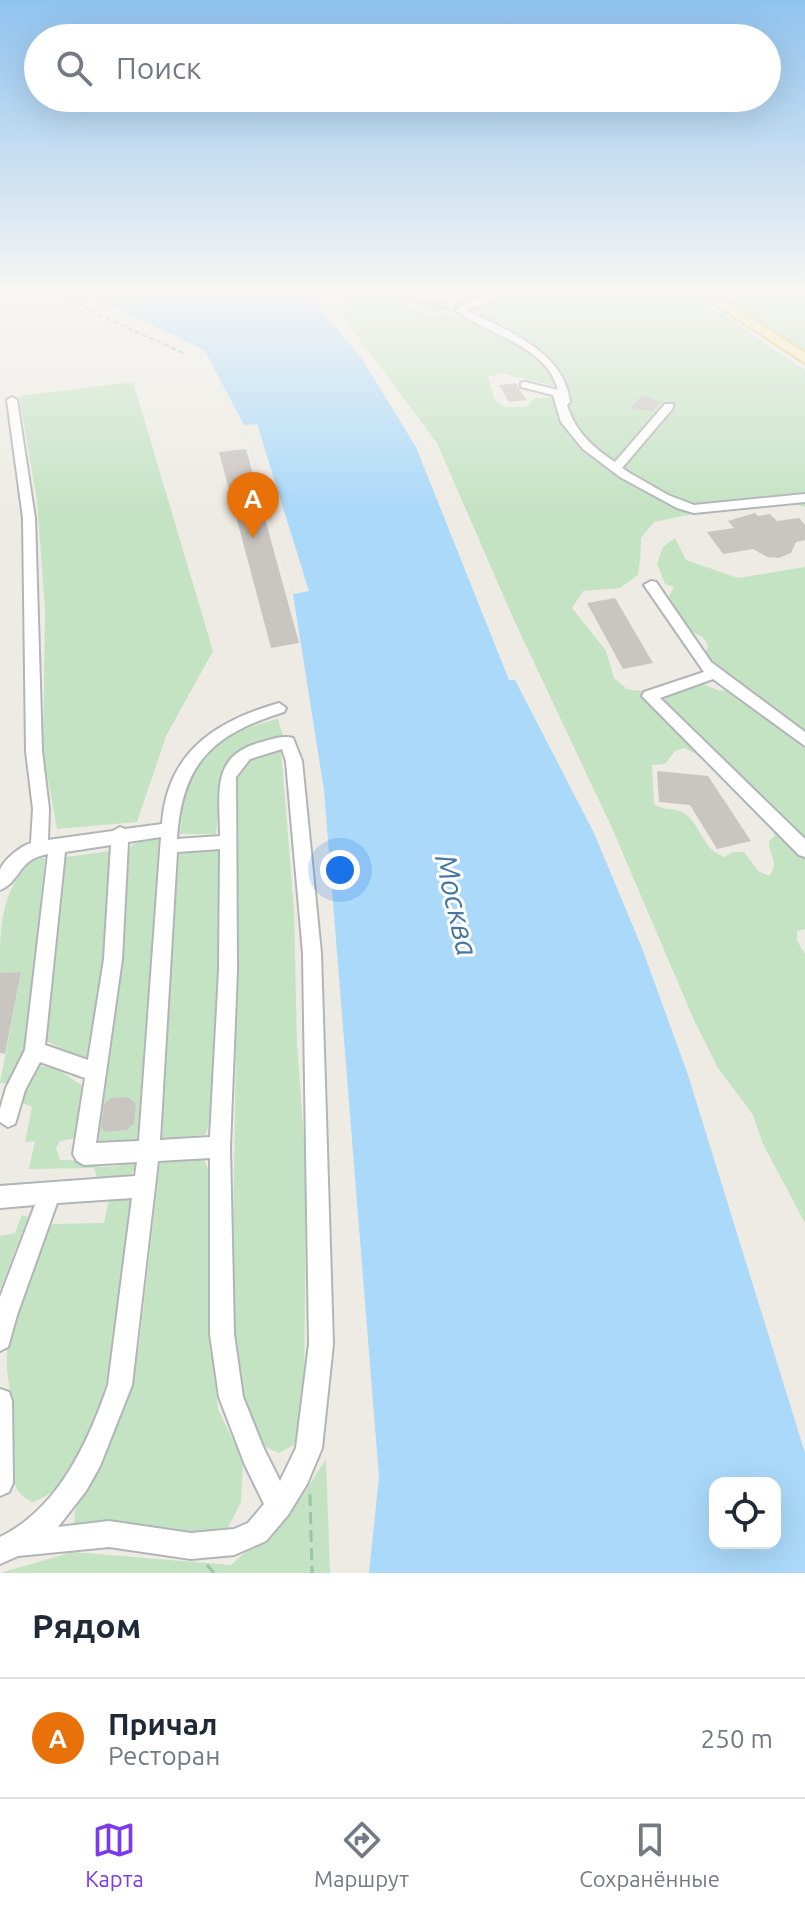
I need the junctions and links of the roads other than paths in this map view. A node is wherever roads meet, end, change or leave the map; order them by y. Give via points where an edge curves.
1 (549, 364) edge
2 (525, 385) dead end
3 (12, 400) dead end
4 (669, 406) dead end
5 (565, 408) junction
6 (616, 468) junction
7 (805, 498) edge
8 (651, 585) dead end
9 (715, 673) junction
10 (279, 708) dead end
11 (805, 740) edge
12 (120, 834) junction
13 (169, 838) junction
14 (227, 842) junction
15 (48, 847) junction
16 (805, 850) edge
17 (0, 883) edge
18 (35, 1051) junction
19 (96, 1072) junction
20 (11, 1117) edge
21 (220, 1147) junction
22 (149, 1151) junction
23 (145, 1186) junction
24 (50, 1193) junction
25 (0, 1197) edge
26 (0, 1339) edge
27 (0, 1401) edge
28 (0, 1483) edge
29 (279, 1506) junction
30 (10, 1547) edge

1 - 5 street via 562,379
2 - 5 street via 557,393
3 - 15 street via 29,518 34,751
4 - 6 street
5 - 6 street via 567,424
6 - 7 street via 681,507
8 - 9 street
9 - 11 street
9 - 16 street via 649,696
10 - 13 street via 246,717 200,749 176,790
12 - 13 street
12 - 15 street
12 - 19 street via 113,959
13 - 14 street
13 - 22 street
14 - 21 street
14 - 29 street via 232,768 246,752 288,742 312,953 321,1344 309,1448
15 - 17 street via 30,850
15 - 18 street
18 - 19 street
18 - 20 street via 16,1088
19 - 22 street via 84,1154
21 - 22 street
21 - 29 street via 222,1334 231,1397
22 - 23 street
23 - 24 street
23 - 30 street via 120,1385 110,1419 66,1498
24 - 25 street
24 - 26 street
27 - 28 street
29 - 30 street via 257,1532 234,1542 191,1546 109,1534

